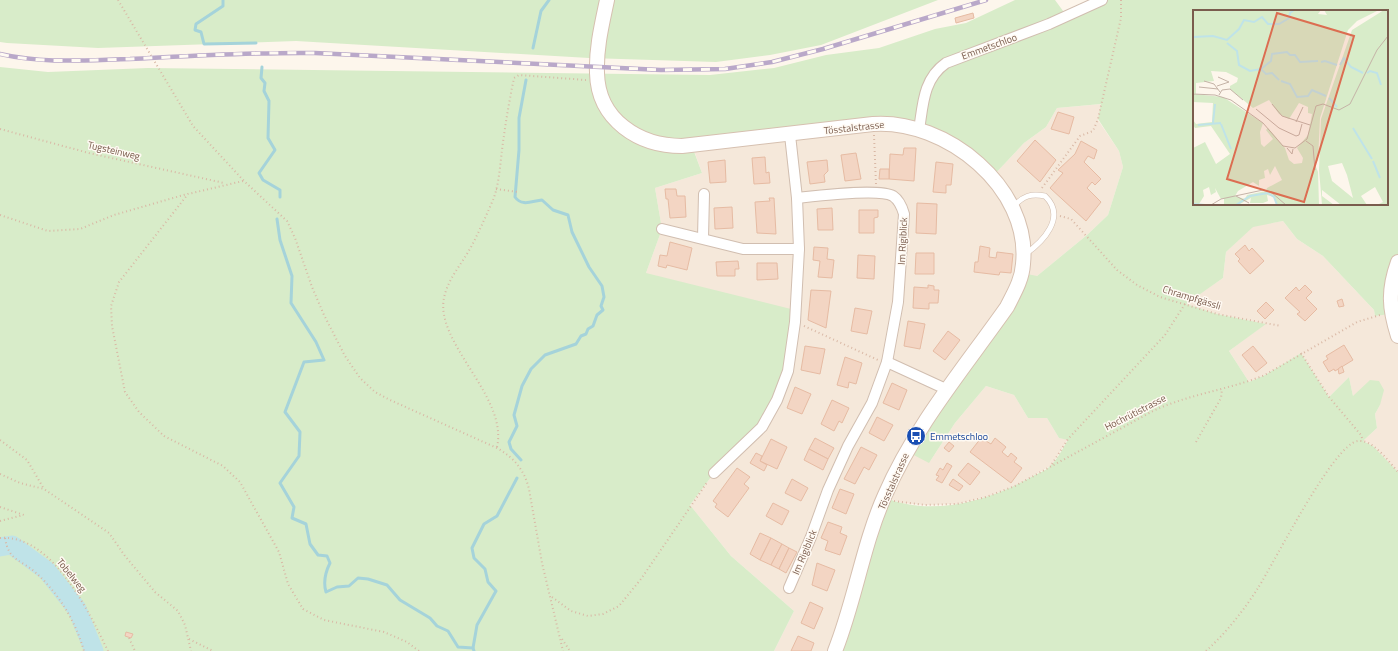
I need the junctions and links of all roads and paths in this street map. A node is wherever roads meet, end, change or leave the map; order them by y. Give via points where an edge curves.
1 (118, 0) edge
2 (607, 0) edge
3 (1102, 0) edge
4 (1121, 0) edge
5 (597, 81) junction
6 (874, 124) junction
7 (0, 129) edge
8 (919, 130) junction
9 (790, 135) junction
10 (244, 181) junction
11 (226, 184) junction
12 (496, 190) junction
13 (518, 192) dead end
14 (877, 193) junction
15 (188, 194) junction
16 (704, 194) dead end
17 (1040, 194) junction
18 (797, 198) junction
19 (1013, 207) junction
20 (0, 215) edge
21 (1055, 215) junction
22 (662, 229) dead end
23 (703, 238) junction
24 (799, 249) junction
25 (1024, 256) junction
26 (1398, 262) edge
27 (1185, 304) junction
28 (1391, 314) junction
29 (795, 322) junction
30 (1281, 326) dead end
31 (1398, 336) edge
32 (1301, 353) junction
33 (886, 362) junction
34 (1222, 389) junction
35 (948, 390) junction
36 (0, 440) edge
37 (1363, 441) junction
38 (1196, 442) dead end
39 (497, 448) junction
40 (1052, 465) junction
41 (1398, 472) edge
42 (714, 473) joint
43 (0, 474) edge
44 (44, 489) junction
45 (884, 497) junction
46 (0, 507) edge
47 (0, 521) edge
48 (0, 538) edge
49 (5, 538) junction
50 (789, 588) dead end
51 (551, 596) junction
52 (129, 638) dead end
53 (561, 638) junction
54 (189, 639) junction
55 (84, 651) edge
56 (108, 651) edge
57 (135, 651) edge
58 (191, 651) edge
59 (213, 651) edge
60 (419, 651) edge
61 (563, 651) edge
62 (570, 651) edge
63 (835, 651) edge
64 (1206, 651) edge

1 - 10 path via 193,126
2 - 5 main road, Tösstalstrasse via 597,51
3 - 8 street, Emmetschloo via 1049,24 946,63 937,69 927,87
4 - 17 path via 1121,18 1098,120 1093,131 1080,136 1070,148 1044,184
5 - 9 main road, Tösstalstrasse via 603,99 616,121 630,133 648,142 664,146 682,146
5 - 12 path via 519,75 514,78
6 - 8 main road, Tösstalstrasse via 894,124
6 - 9 main road, Tösstalstrasse
6 - 14 path
7 - 11 path, Tugsteinweg
8 - 19 main road, Tösstalstrasse via 946,142 976,162 992,177
9 - 18 street
10 - 11 path
10 - 39 path via 287,220 296,238 312,287 336,340 353,368 368,385 390,400
11 - 15 path
12 - 13 path
12 - 39 path via 470,248 451,277 444,299 444,315 451,335 475,376 496,420 499,434
14 - 18 street, Im Rigiblick via 837,193
14 - 33 street, Im Rigiblick via 893,196 902,206 904,214 898,302
15 - 20 path via 114,215 80,229 48,231
15 - 60 path via 119,282 111,306 112,326 125,392 139,412 164,436 223,466 240,482 279,552 288,584 303,609 324,620 384,632 407,642
16 - 23 street
17 - 19 lane via 1026,195
17 - 21 lane via 1051,201
18 - 24 street
19 - 25 main road, Tösstalstrasse via 1022,237
21 - 25 lane via 1047,234
21 - 27 path, Chrampfgässli via 1072,219 1117,270 1137,285 1160,297
22 - 23 street
23 - 24 street via 743,249
24 - 29 street
25 - 35 main road, Tösstalstrasse via 1022,273 1013,296
26 - 28 main road via 1391,287
27 - 30 path, Chrampfgässli via 1217,314
27 - 40 path via 1165,335 1068,439
28 - 31 main road
28 - 32 path, Hochrütistrasse via 1357,322
29 - 33 path
29 - 42 street via 788,371 777,400 762,427
32 - 34 path, Hochrütistrasse via 1265,375
32 - 37 path
33 - 35 street
33 - 50 street, Im Rigiblick via 872,402 828,490
34 - 38 path via 1221,398
34 - 40 path, Hochrütistrasse via 1173,402
35 - 45 main road, Tösstalstrasse via 906,451
36 - 44 path via 27,460
37 - 41 path via 1373,446
37 - 64 path via 1357,441 1346,448 1300,512 1258,588 1218,640
39 - 51 path via 514,460 525,477
40 - 45 path, Hochrütistrasse via 1015,486 957,504 925,506 902,503
42 - 51 path via 620,606 603,614 588,616 571,611
43 - 44 path via 20,483
44 - 54 path via 109,533 155,592 178,611
45 - 63 main road, Tösstalstrasse
46 - 47 path via 24,515
48 - 49 path, Tobelweg
49 - 55 path via 17,561 37,573 54,592 73,622
49 - 56 path, Tobelweg via 17,539 28,544 55,566 85,604
51 - 53 path
52 - 57 path
53 - 61 path
53 - 62 path
54 - 58 path
54 - 59 path

